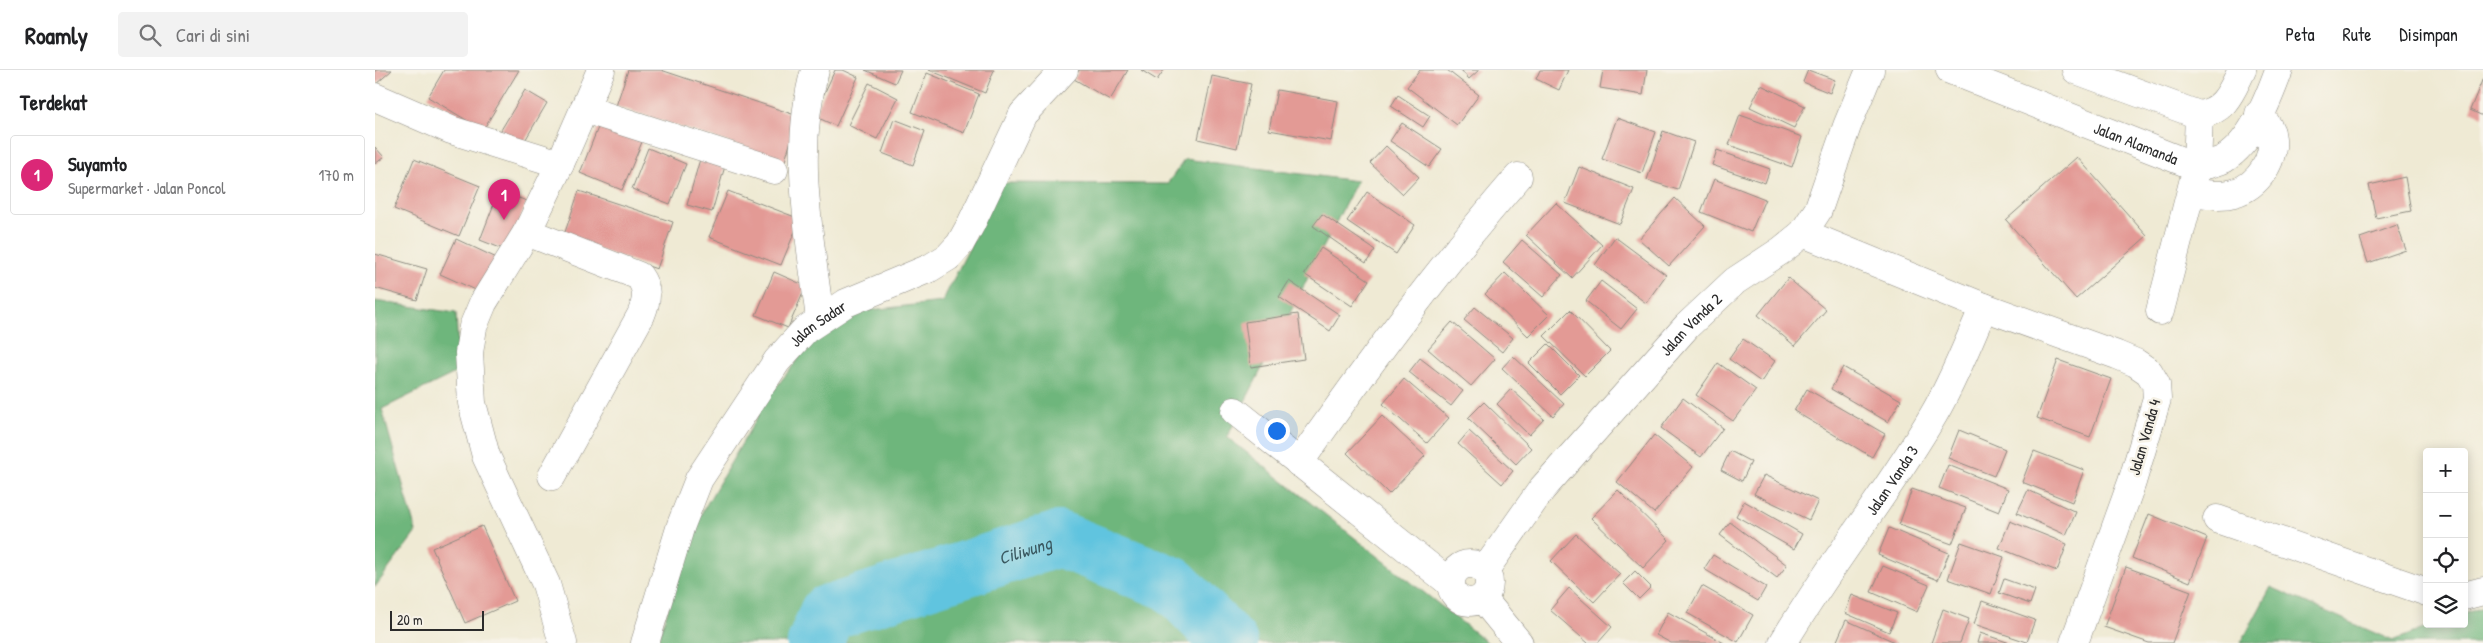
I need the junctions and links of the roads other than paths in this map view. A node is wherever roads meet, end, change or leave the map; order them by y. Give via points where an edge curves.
1 (601, 70) edge
2 (815, 70) edge
3 (1064, 70) edge
4 (1870, 70) edge
5 (1950, 70) edge
6 (2076, 70) edge
7 (2242, 70) edge
8 (2279, 70) edge
9 (1992, 78) edge
10 (375, 98) edge
11 (584, 108) junction
12 (2259, 114) junction
13 (2199, 115) junction
14 (560, 164) junction
15 (774, 170) dead end
16 (1518, 177) dead end
17 (2195, 180) junction
18 (527, 232) junction
19 (1803, 233) junction
20 (1983, 307) junction
21 (2161, 311) dead end
22 (820, 319) junction
23 (1235, 411) dead end
24 (1299, 463) junction
25 (552, 476) dead end
26 (2217, 519) dead end
27 (1485, 570) junction
28 (1449, 582) junction
29 (2423, 591) edge
30 (2483, 591) edge
31 (2468, 595) edge
32 (1483, 598) junction
33 (563, 643) edge
34 (645, 643) edge
35 (1519, 643) edge
36 (1783, 643) edge
37 (2073, 643) edge

1 - 11 street
2 - 22 street via 806,110 803,184
3 - 22 street, Jalan Sadar via 1023,114 971,224 948,257 930,268 846,303
4 - 19 street, Jalan Vanda 2 via 1818,210
5 - 9 street, Jalan Alamanda
6 - 13 street
7 - 13 street via 2223,105 2211,114
8 - 12 street, Jalan Alamanda
9 - 17 street, Jalan Alamanda
10 - 14 street via 451,130
11 - 14 street
11 - 15 street
12 - 17 street, Jalan Alamanda via 2248,136 2238,147
12 - 17 street via 2271,132 2271,152 2264,171 2249,186 2217,196
13 - 17 street
14 - 18 street
16 - 24 street via 1454,252
17 - 21 street
18 - 25 street via 639,276 647,292 641,315
18 - 33 street via 483,303 473,327 469,353 470,386 477,430 486,456 546,584
19 - 20 street, Jalan Vanda 4
19 - 27 street, Jalan Vanda 2 via 1735,280 1687,326 1542,489
20 - 36 street, Jalan Vanda 3 via 1935,412
20 - 37 street, Jalan Vanda 4 via 2136,363 2149,372 2156,384 2157,399 2143,449
22 - 34 street, Jalan Sadar via 790,344 777,361 699,479 681,525
23 - 24 street
24 - 28 street
26 - 29 street
27 - 28 street via 1471,563 1456,568
27 - 32 street via 1490,584
28 - 32 street via 1454,597 1468,604
30 - 31 street
32 - 35 street

